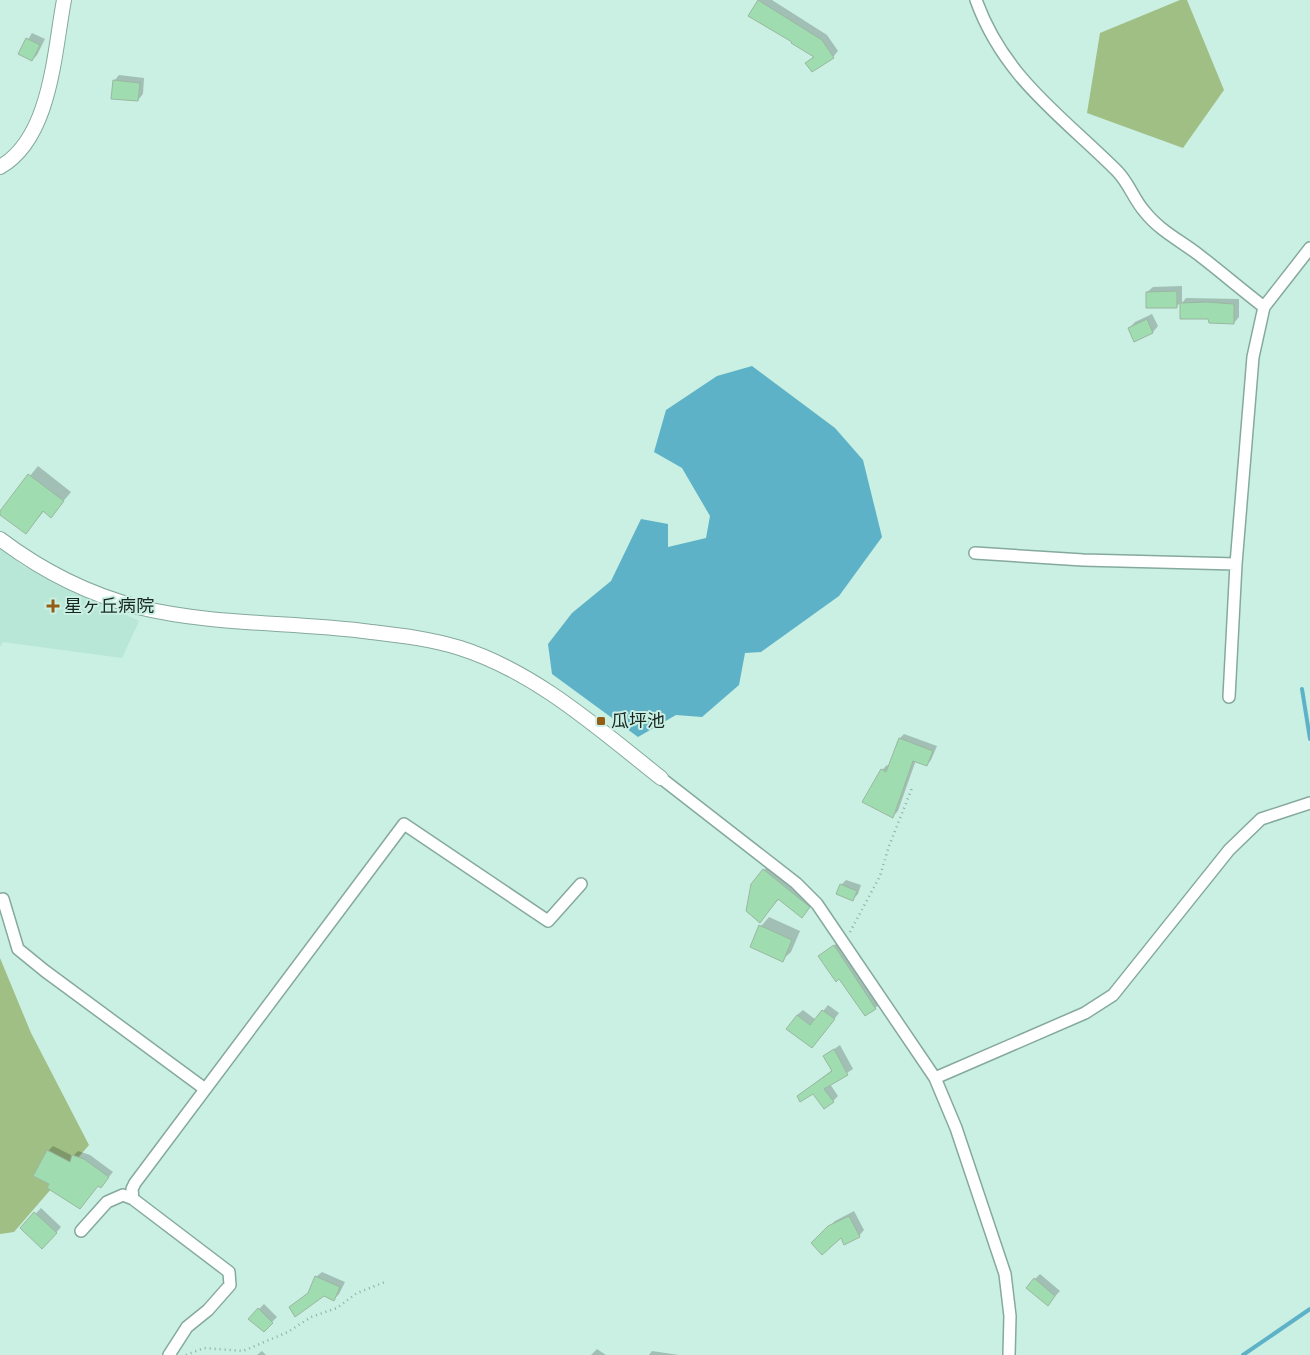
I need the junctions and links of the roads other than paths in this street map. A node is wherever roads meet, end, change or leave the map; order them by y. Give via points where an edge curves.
1 (64, 0) edge
2 (976, 0) edge
3 (0, 167) edge
4 (1310, 248) edge
5 (1264, 307) junction
6 (0, 540) edge
7 (975, 553) dead end
8 (1236, 564) junction
9 (1230, 697) dead end
10 (662, 778) joint
11 (1310, 803) edge
12 (581, 884) dead end
13 (3, 899) dead end
14 (935, 1078) junction
15 (205, 1089) junction
16 (133, 1199) junction
17 (81, 1231) dead end
18 (169, 1355) edge
19 (1009, 1355) edge

1 - 3 street via 39,120 28,142 14,159
2 - 5 street via 1010,66 1032,92 1119,173 1145,213
4 - 5 street
5 - 8 street via 1248,398
6 - 10 street via 23,557 66,580 100,596 140,607 206,618 427,639 461,648 524,676 581,715
7 - 8 street
8 - 9 street
10 - 14 street via 807,893
11 - 14 street via 1260,819 1229,850 1112,995 1085,1013
12 - 15 street via 548,921 404,824
13 - 15 street via 18,949
14 - 19 street via 973,1173 1005,1274 1010,1316
15 - 16 street via 135,1183
16 - 17 street via 123,1195 112,1199
16 - 18 street via 229,1272 231,1278 230,1285 208,1310 187,1327

